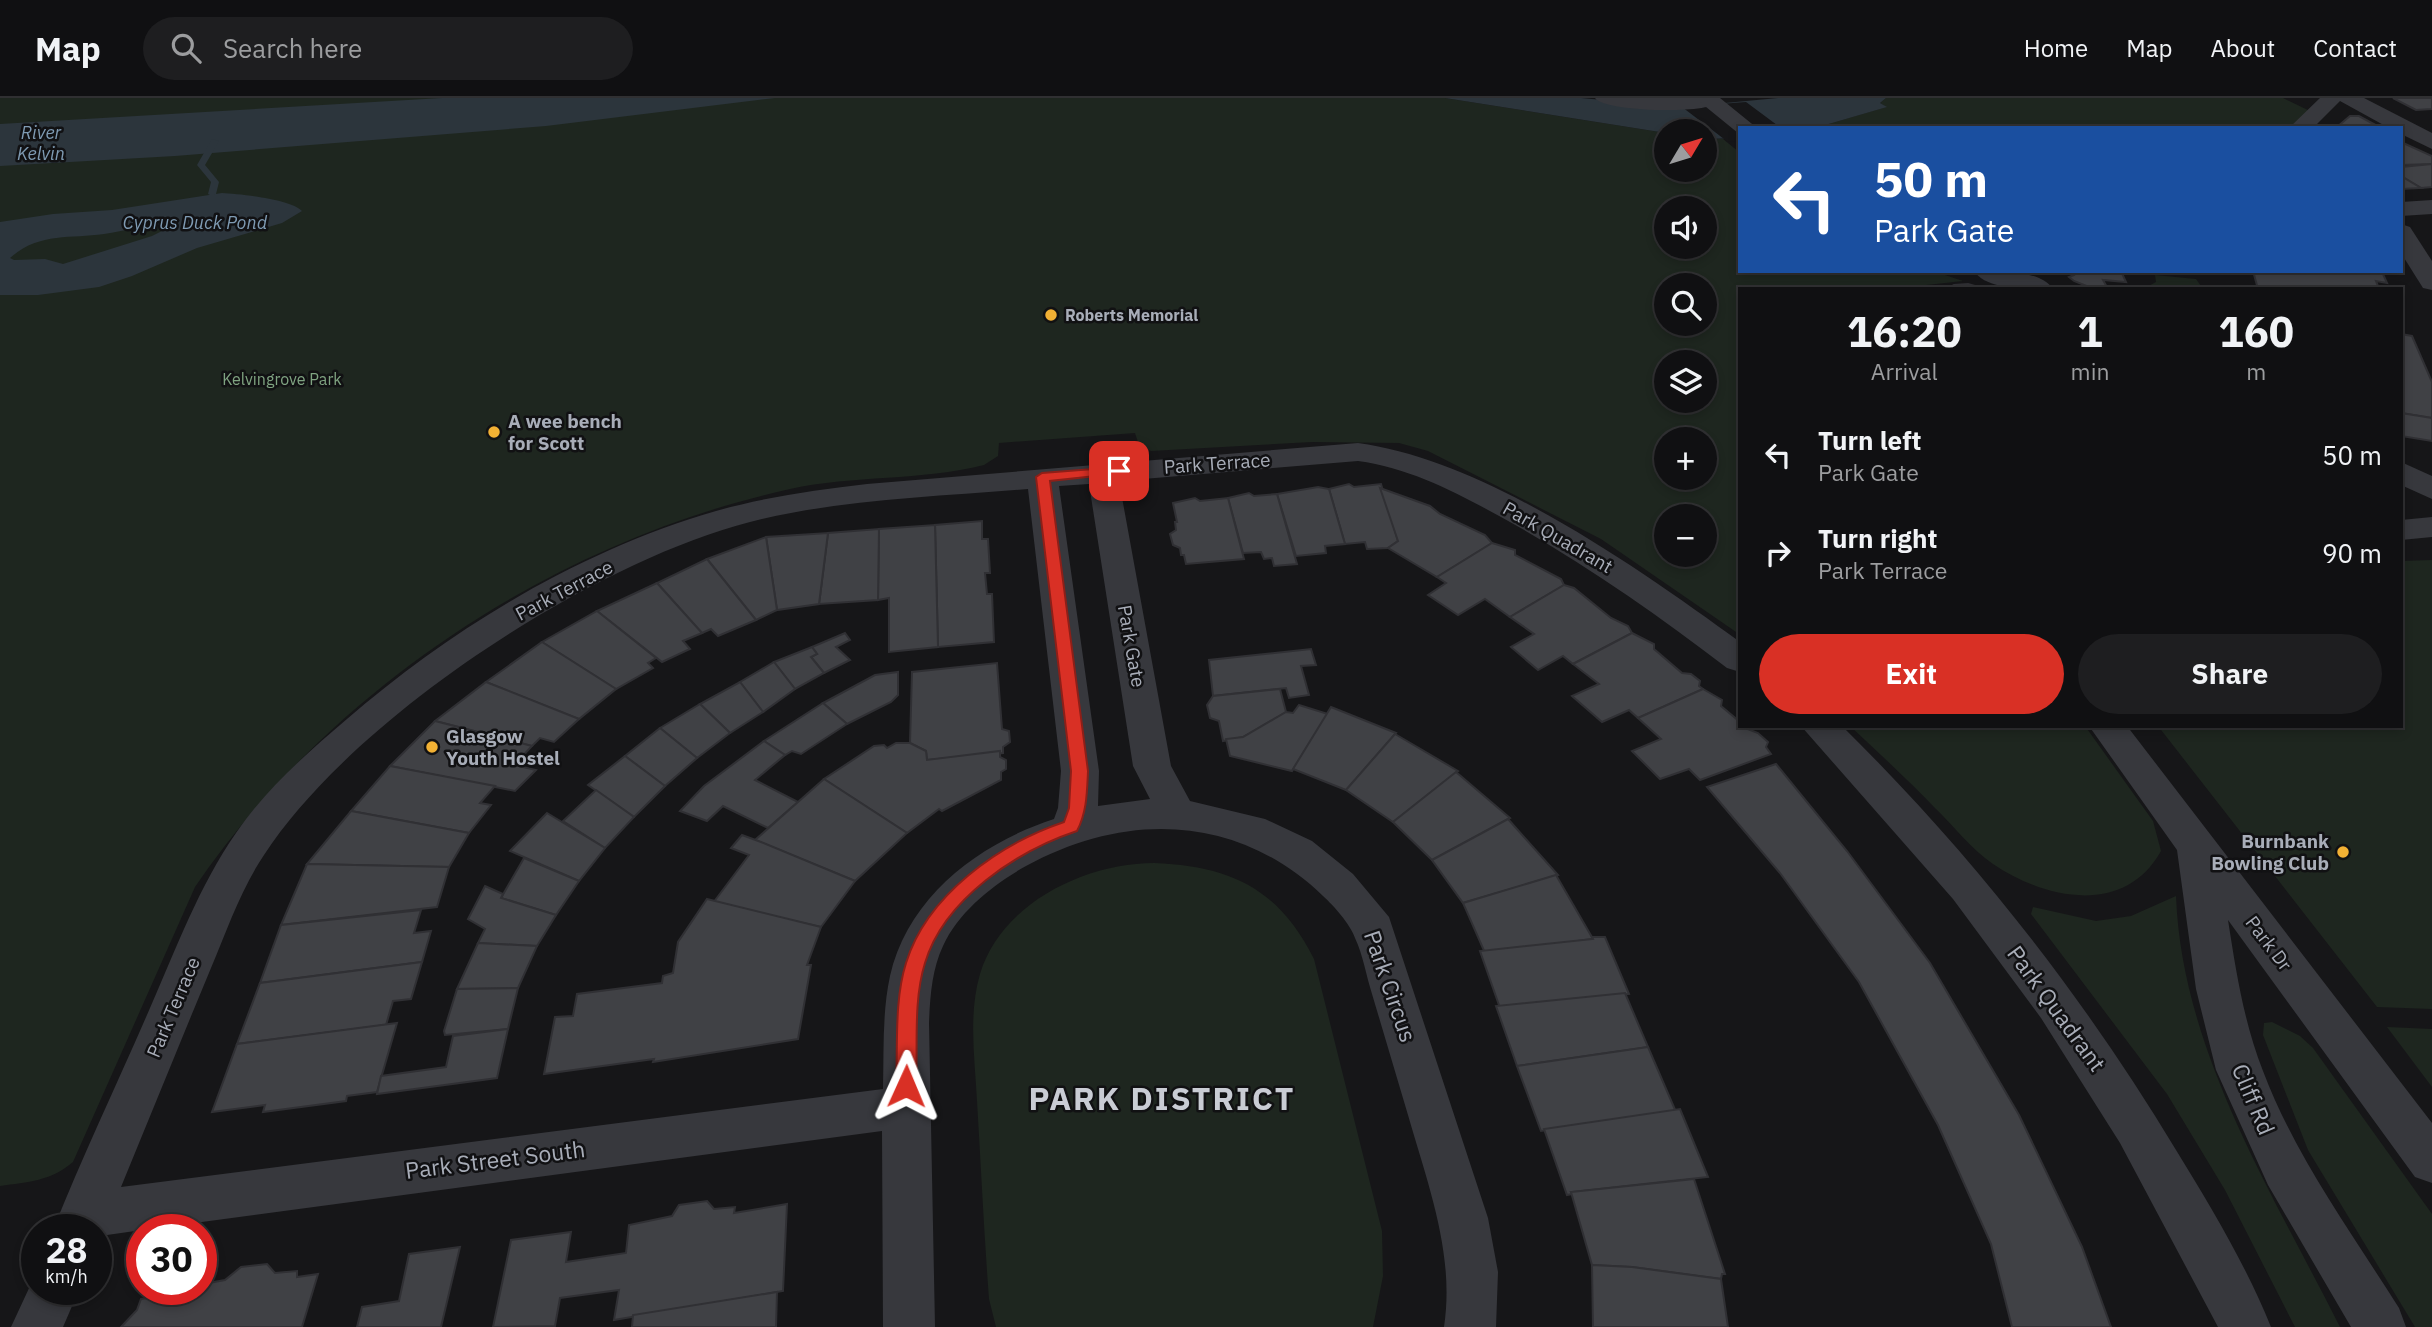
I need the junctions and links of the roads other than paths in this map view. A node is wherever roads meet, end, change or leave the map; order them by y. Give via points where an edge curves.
1 (1605, 98) edge
2 (2332, 98) edge
3 (2348, 98) edge
4 (1710, 101) edge
5 (1743, 126) edge
6 (2302, 126) edge
7 (2401, 126) edge
8 (2403, 127) edge
9 (2432, 142) edge
10 (2432, 207) edge
11 (2403, 209) edge
12 (2403, 235) edge
13 (1993, 273) edge
14 (2432, 282) edge
15 (2034, 287) edge
16 (1358, 452) joint
17 (1102, 472) junction
18 (2403, 473) edge
19 (1042, 477) junction
20 (2432, 489) edge
21 (2432, 527) edge
22 (2403, 530) edge
23 (1738, 658) edge
24 (1821, 728) edge
25 (2108, 728) edge
26 (1178, 815) junction
27 (1071, 826) junction
28 (2197, 846) junction
29 (906, 1107) junction
30 (2432, 1161) edge
31 (85, 1214) edge
32 (112, 1218) edge
33 (47, 1305) edge
34 (37, 1327) edge
35 (909, 1327) edge
36 (1469, 1327) edge
37 (2245, 1327) edge
38 (2380, 1327) edge

1 - 4 street via 1659,104
2 - 6 street
3 - 7 street
4 - 5 street
8 - 9 street
10 - 11 street
12 - 14 street
13 - 15 street
16 - 17 street, Park Terrace
16 - 23 street, Park Quadrant via 1388,455 1429,468 1559,535 1660,600
17 - 19 street, Park Terrace
17 - 26 street, Park Gate via 1152,766
18 - 20 street
19 - 27 street via 1080,771 1078,808
19 - 31 street, Park Terrace via 821,498 711,523 569,585 487,631 405,689 312,772 240,860
21 - 22 street
24 - 37 street, Park Quadrant via 1962,877 2108,1079
25 - 28 street, Park Dr
26 - 27 street, Park Circus via 1122,816
26 - 36 street, Park Circus via 1236,825 1301,852 1356,902 1374,929 1463,1218 1475,1299
27 - 29 street, Park Circus via 1049,834 974,879 936,922 915,962 911,986
28 - 30 street, Park Dr
28 - 38 street, Cliff Rd via 2221,999 2239,1070 2275,1149
29 - 32 street, Park Street South via 501,1158
29 - 35 street, Park Circus
33 - 34 street

